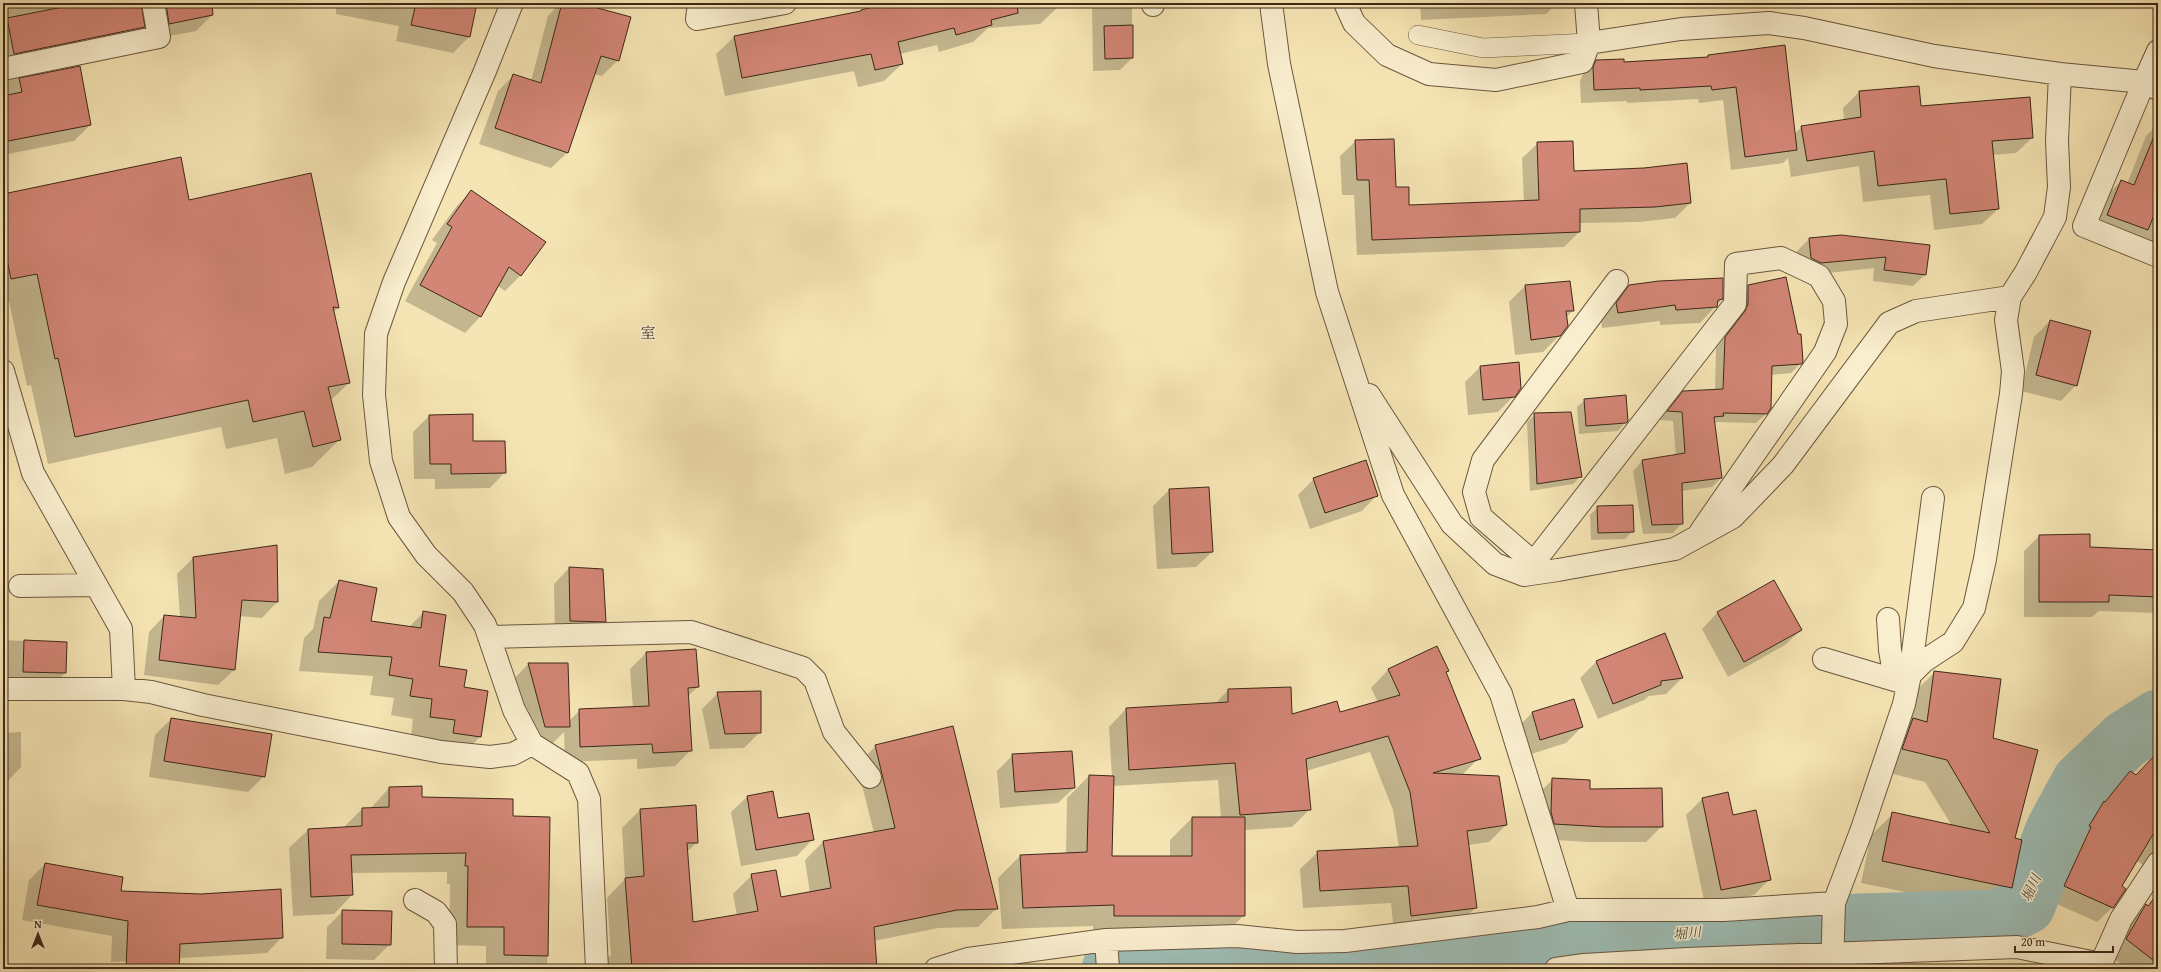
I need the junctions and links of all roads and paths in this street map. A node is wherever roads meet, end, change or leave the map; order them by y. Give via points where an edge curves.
1 (153, 3) edge
2 (512, 3) edge
3 (699, 3) edge
4 (785, 3) edge
5 (1271, 3) edge
6 (1345, 3) edge
7 (1586, 3) edge
8 (1418, 35) dead end
9 (1589, 43) junction
10 (2158, 51) edge
11 (3, 69) edge
12 (2060, 74) junction
13 (2151, 85) edge
14 (2158, 256) edge
15 (1617, 280) dead end
16 (2010, 297) junction
17 (1352, 368) junction
18 (3, 371) edge
19 (1933, 498) dead end
20 (1698, 536) junction
21 (1529, 569) junction
22 (20, 586) dead end
23 (96, 586) junction
24 (1888, 618) dead end
25 (490, 637) junction
26 (1824, 659) dead end
27 (1904, 680) junction
28 (3, 689) edge
29 (124, 689) junction
30 (532, 744) junction
31 (870, 777) dead end
32 (2158, 863) edge
33 (416, 900) dead end
34 (1834, 903) junction
35 (1568, 910) junction
36 (1107, 954) edge
37 (1832, 961) edge
38 (2100, 966) edge
39 (446, 969) edge
40 (597, 969) edge
41 (936, 969) edge
42 (1556, 969) edge

1 - 11 street via 159,37
2 - 25 street via 394,282 376,334 374,395 381,461 398,517 426,555 463,592
3 - 4 street via 697,19
5 - 17 street via 1279,64 1327,292
6 - 9 street via 1354,23 1387,55 1429,74 1496,80 1582,62
7 - 9 street
8 - 9 lane via 1483,48
9 - 12 street via 1681,29 1769,23 1934,56
10 - 13 street
12 - 13 street
12 - 16 street via 2057,141 2059,187 2055,217
13 - 14 street via 2084,226
15 - 21 street via 1483,460 1474,492 1481,517
16 - 20 street via 1916,311 1889,323 1783,465 1733,517
16 - 27 street via 2006,320 2013,371 2011,394 1986,560 1974,608 1952,642 1924,661
17 - 21 street via 1452,524 1496,564
17 - 35 street via 1393,495 1500,694
18 - 23 street via 33,473
19 - 27 street
20 - 21 street via 1675,549
20 - 21 street via 1825,352 1836,324 1834,301 1819,276 1781,258 1736,264 1735,304
22 - 23 street
23 - 29 street via 121,629
24 - 27 street via 1890,650
25 - 30 street via 514,710
25 - 31 street via 691,632 803,668 815,680 834,732
26 - 27 street
27 - 34 street via 1904,704
28 - 29 street
29 - 30 street via 151,692 203,705 441,752 490,757 513,754
30 - 40 street via 578,773 589,799
32 - 38 street via 2121,919
33 - 39 street via 436,912 445,924
34 - 35 street via 1724,910
34 - 37 street
35 - 36 street via 1538,917 1345,941 1297,942 1237,936
36 - 41 street via 968,959
37 - 38 street via 2016,947
37 - 42 street via 1687,959

